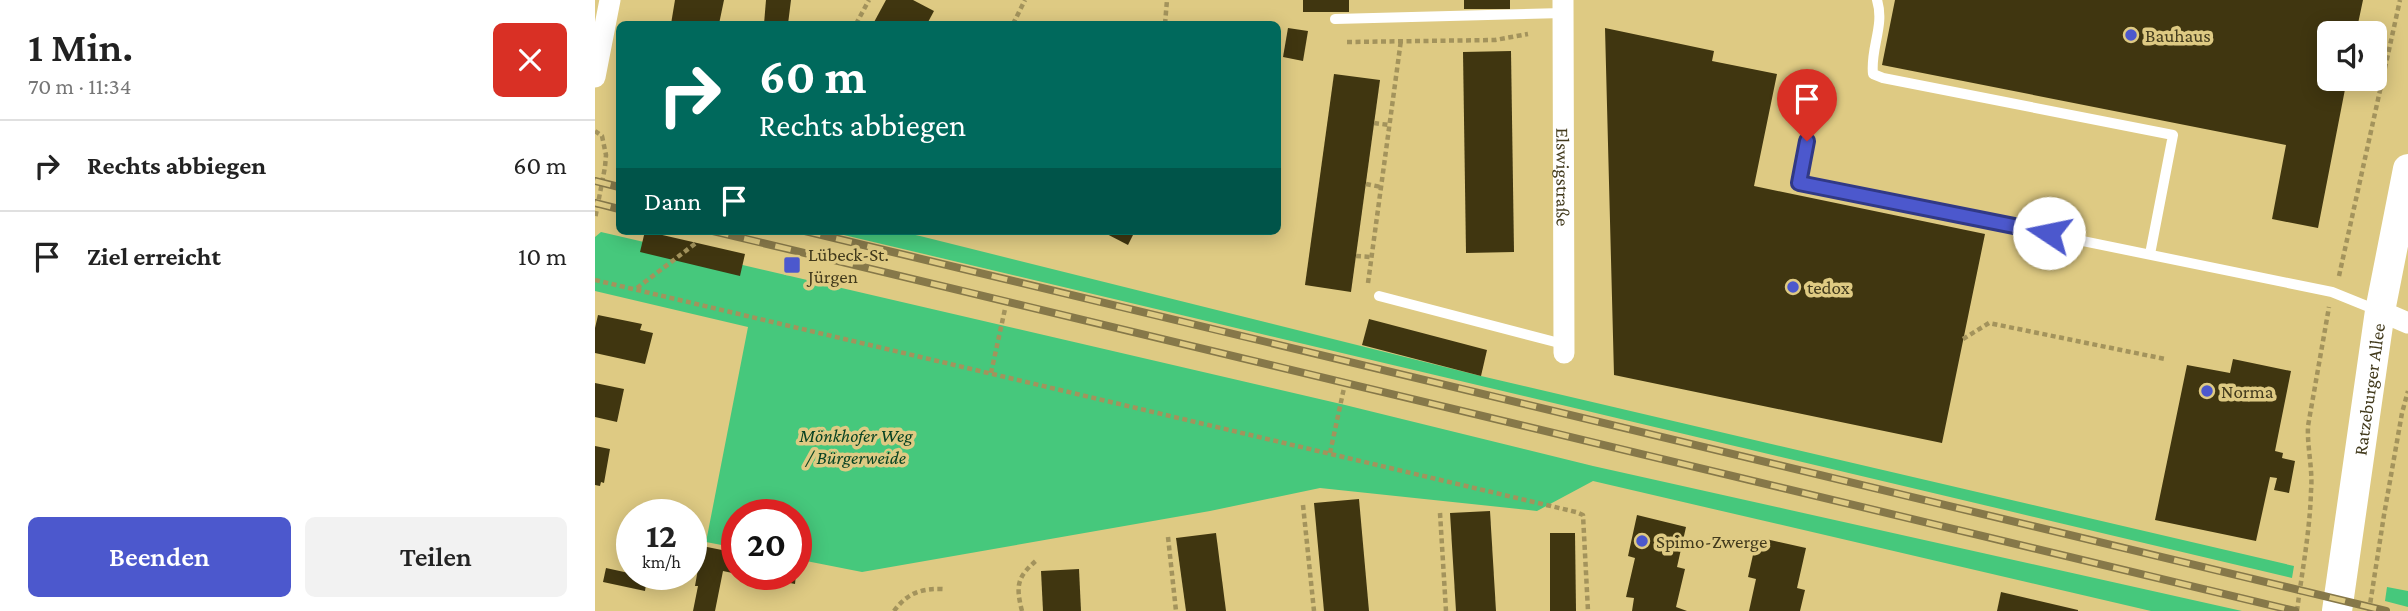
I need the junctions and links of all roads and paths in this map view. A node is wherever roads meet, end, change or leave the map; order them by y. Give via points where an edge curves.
1 (610, 0) edge
2 (869, 0) edge
3 (1025, 0) edge
4 (1167, 0) edge
5 (1877, 0) edge
6 (2400, 0) edge
7 (1563, 15) edge
8 (1335, 19) dead end
9 (858, 21) edge
10 (1014, 21) edge
11 (1165, 21) edge
12 (1401, 40) junction
13 (1347, 42) dead end
14 (595, 77) edge
15 (1374, 123) dead end
16 (1389, 125) junction
17 (595, 131) edge
18 (1807, 141) dead end
19 (2408, 169) edge
20 (1366, 184) dead end
21 (1381, 187) junction
22 (595, 219) edge
23 (696, 243) dead end
24 (2150, 254) junction
25 (1356, 256) dead end
26 (1371, 257) junction
27 (595, 280) edge
28 (637, 289) junction
29 (2332, 292) junction
30 (1379, 296) joint
31 (1005, 309) dead end
32 (2380, 311) junction
33 (2408, 323) edge
34 (1963, 339) dead end
35 (1563, 348) joint
36 (2165, 359) dead end
37 (991, 373) junction
38 (1344, 388) dead end
39 (2408, 391) edge
40 (1330, 453) junction
41 (1303, 505) dead end
42 (1440, 513) dead end
43 (1168, 537) dead end
44 (1038, 559) dead end
45 (943, 589) dead end
46 (894, 611) edge
47 (1022, 611) edge
48 (1176, 611) edge
49 (1314, 611) edge
50 (1446, 611) edge
51 (1588, 611) edge
52 (2297, 611) edge
53 (2337, 611) edge
54 (2369, 611) edge

1 - 14 street
2 - 9 path
3 - 10 path
4 - 11 path
5 - 24 lane via 1881,14 1873,74 2173,135
6 - 29 path via 2340,274
7 - 8 lane
7 - 12 path via 1495,40
7 - 35 street, Elswigstraße
12 - 13 path
12 - 16 path
15 - 16 path
16 - 21 path
17 - 22 path via 606,155
18 - 24 lane via 1799,183
19 - 32 main road, Ratzeburger Allee
20 - 21 path
21 - 26 path
23 - 28 path
24 - 29 lane
25 - 26 path
26 - 30 path via 1367,292
27 - 28 path
28 - 37 path
29 - 32 lane
29 - 52 path via 2308,426 2311,492
30 - 35 lane
31 - 37 path
32 - 33 street
32 - 53 main road, Ratzeburger Allee
34 - 36 path via 1989,323
37 - 40 path
38 - 40 path
39 - 54 path
40 - 51 path via 1583,515
41 - 49 path
42 - 50 path
43 - 48 path
44 - 47 path via 1022,572
45 - 46 path via 908,596

